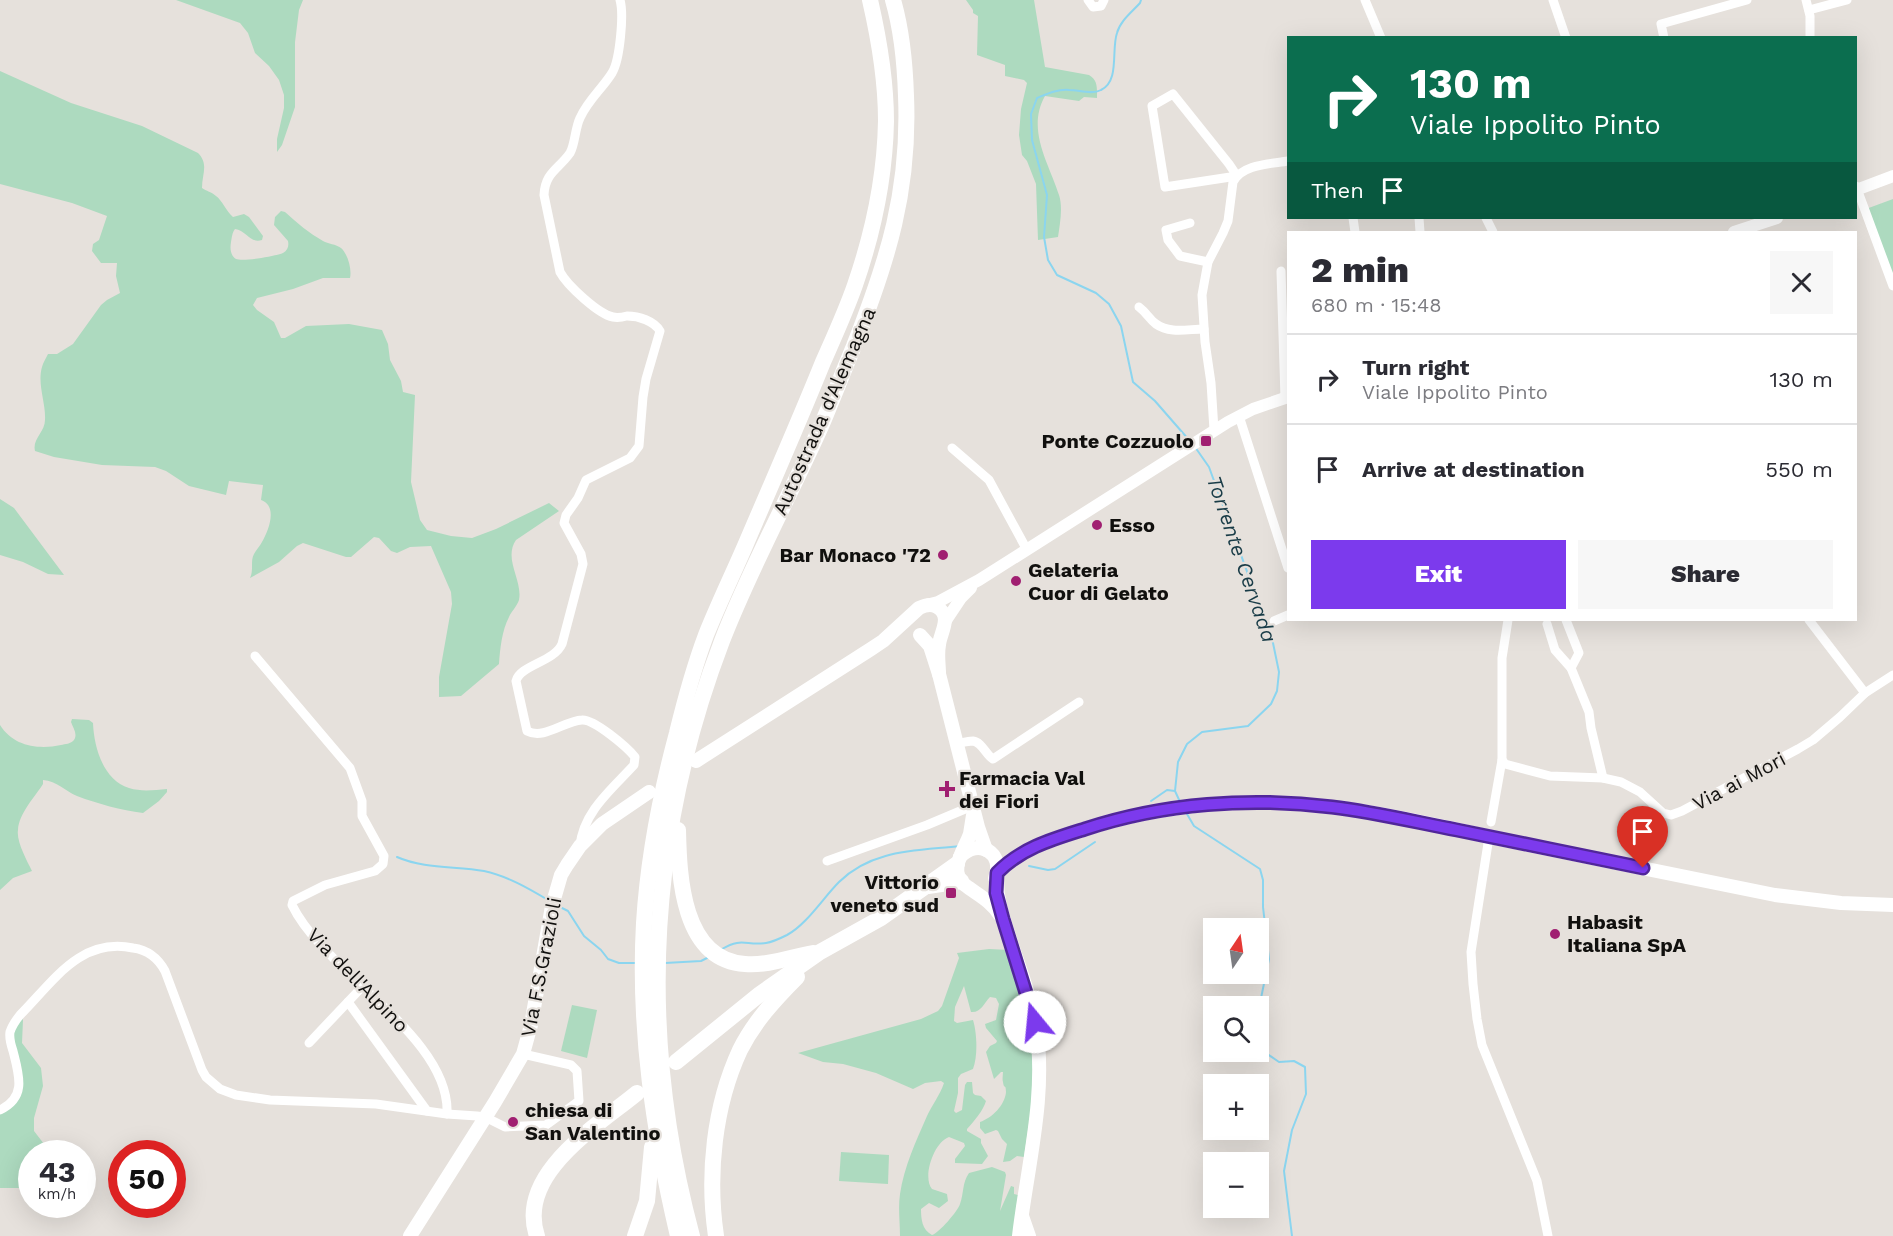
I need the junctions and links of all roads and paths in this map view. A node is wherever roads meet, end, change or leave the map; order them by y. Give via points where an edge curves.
1 (620, 0) edge
2 (870, 0) edge
3 (893, 0) edge
4 (1088, 0) edge
5 (1104, 0) edge
6 (1365, 0) edge
7 (1553, 0) edge
8 (1747, 0) edge
9 (1847, 0) edge
10 (1808, 5) edge
11 (1380, 36) edge
12 (1565, 36) edge
13 (1664, 36) edge
14 (1810, 36) edge
15 (1287, 161) edge
16 (1237, 176) junction
17 (1893, 176) edge
18 (1857, 189) edge
19 (1857, 192) edge
20 (1774, 219) edge
21 (1190, 223) dead end
22 (1737, 231) edge
23 (1208, 261) junction
24 (1281, 271) dead end
25 (1893, 286) edge
26 (1139, 307) dead end
27 (1204, 329) junction
28 (1287, 397) edge
29 (1239, 416) junction
30 (1214, 430) junction
31 (952, 448) dead end
32 (1027, 550) junction
33 (1287, 565) edge
34 (979, 580) junction
35 (920, 609) junction
36 (1287, 615) edge
37 (1274, 621) dead end
38 (1508, 621) edge
39 (1566, 621) edge
40 (1810, 621) edge
41 (1547, 624) dead end
42 (944, 626) junction
43 (919, 634) junction
44 (883, 641) junction
45 (255, 656) dead end
46 (1571, 668) junction
47 (939, 674) junction
48 (1893, 675) edge
49 (1865, 693) junction
50 (1079, 702) dead end
51 (957, 743) junction
52 (1502, 760) junction
53 (696, 761) dead end
54 (682, 771) junction
55 (1603, 778) junction
56 (648, 792) dead end
57 (972, 803) junction
58 (1491, 822) dead end
59 (1489, 837) junction
60 (580, 846) junction
61 (1034, 847) junction
62 (988, 850) junction
63 (958, 860) junction
64 (827, 861) dead end
65 (997, 874) junction
66 (966, 885) junction
67 (928, 886) junction
68 (1893, 905) edge
69 (1003, 919) junction
70 (820, 952) junction
71 (363, 986) junction
72 (348, 1002) junction
73 (309, 1043) dead end
74 (523, 1054) junction
75 (676, 1062) dead end
76 (637, 1093) dead end
77 (0, 1098) edge
78 (3, 1109) edge
79 (652, 1110) junction
80 (427, 1111) junction
81 (447, 1114) junction
82 (485, 1117) junction
83 (1022, 1214) junction
84 (410, 1236) edge
85 (537, 1236) edge
86 (635, 1236) edge
87 (678, 1236) edge
88 (692, 1236) edge
89 (716, 1236) edge
90 (1019, 1236) edge
91 (1030, 1236) edge
92 (1548, 1236) edge

1 - 60 street via 614,68 582,114 570,153 552,170 544,195 560,272 565,279 612,317 648,320 660,331 643,398 639,446 630,458 586,480 565,518 583,564 562,644 556,653 519,675 516,681 527,731 538,734 586,720 635,757 634,765 590,815
2 - 79 highway, Autostrada d'Alemagna via 886,120 877,204 866,248 855,286 801,417 706,636 657,816 649,868 643,966
3 - 54 highway, Autostrada d'Alemagna via 905,71 907,121 899,208 888,252 822,423 722,640
4 - 5 street via 1098,8
6 - 11 street
7 - 12 street
8 - 13 street via 1661,24
9 - 10 street
10 - 14 street
15 - 16 street via 1250,169
16 - 16 street via 1166,187 1152,106 1173,94
16 - 23 street via 1226,225
17 - 18 street
19 - 25 street
20 - 22 street
21 - 23 street via 1166,230 1166,236 1180,256
23 - 27 street via 1202,296
24 - 28 street
26 - 27 street via 1158,326 1173,330
27 - 30 street
28 - 29 street
29 - 30 street
29 - 33 street
30 - 32 street
31 - 32 street via 989,480
32 - 34 street
34 - 35 street
34 - 42 street via 961,598
35 - 42 main road via 931,605 940,609 945,617
35 - 43 main road via 912,622
35 - 44 main road
36 - 37 street
38 - 52 street via 1502,658
39 - 46 street via 1579,653
40 - 49 street
41 - 46 street via 1554,650
42 - 43 main road via 930,638
42 - 47 main road via 938,649
43 - 44 main road via 903,633
43 - 47 main road via 930,646
44 - 53 main road
45 - 71 street, Via dell'Alpino via 350,768 362,801 362,816 384,856 383,864 375,871 325,885 292,903 315,940
46 - 55 street via 1589,712
47 - 51 main road
48 - 49 street, Via ai Mori
49 - 55 street, Via ai Mori via 1813,740 1671,815 1663,813 1631,786
50 - 51 street via 993,759 973,741
51 - 57 main road
52 - 55 street, Via ai Mori via 1550,776
52 - 58 street
54 - 70 highway via 678,820 681,888 692,922 707,946 725,960 745,964
54 - 88 highway, Autostrada d'Alemagna via 664,867 658,988 665,1108
56 - 60 main road, Via F.S.Grazioli via 616,813
57 - 62 main road
57 - 63 main road via 972,826
57 - 64 street via 927,825
59 - 61 main road via 1332,807 1251,802 1174,809 1097,825
59 - 68 main road via 1775,895
59 - 92 street via 1471,952 1477,1019 1482,1046 1537,1181
60 - 74 main road, Via F.S.Grazioli via 556,891
61 - 62 main road
61 - 65 main road via 1011,860
62 - 63 main road via 970,849
62 - 65 main road via 998,864
63 - 66 main road via 957,870
63 - 67 highway
65 - 66 main road via 985,888
65 - 69 main road via 996,893
66 - 67 highway
66 - 69 main road via 992,904
67 - 70 highway
69 - 83 main road via 1035,1022 1039,1050 1037,1103
70 - 75 highway via 760,994
70 - 89 highway via 755,1025 728,1081 713,1169
71 - 72 street
71 - 81 street, Via dell'Alpino via 426,1052 440,1077
72 - 73 street
72 - 80 street
74 - 82 main road, Via F.S.Grazioli
74 - 82 street via 573,1066 579,1101 542,1126 505,1127
76 - 85 highway via 567,1150 548,1172 537,1197
77 - 78 street
78 - 80 street via 16,1097 19,1087 10,1033 20,1015 78,957 99,948 119,946 137,948 160,961 202,1070 220,1089 270,1100 376,1104
79 - 86 highway via 650,1186
79 - 87 highway, Autostrada d'Alemagna
80 - 81 street
81 - 82 street
82 - 84 main road, Via F.S.Grazioli
83 - 90 main road
83 - 91 street

